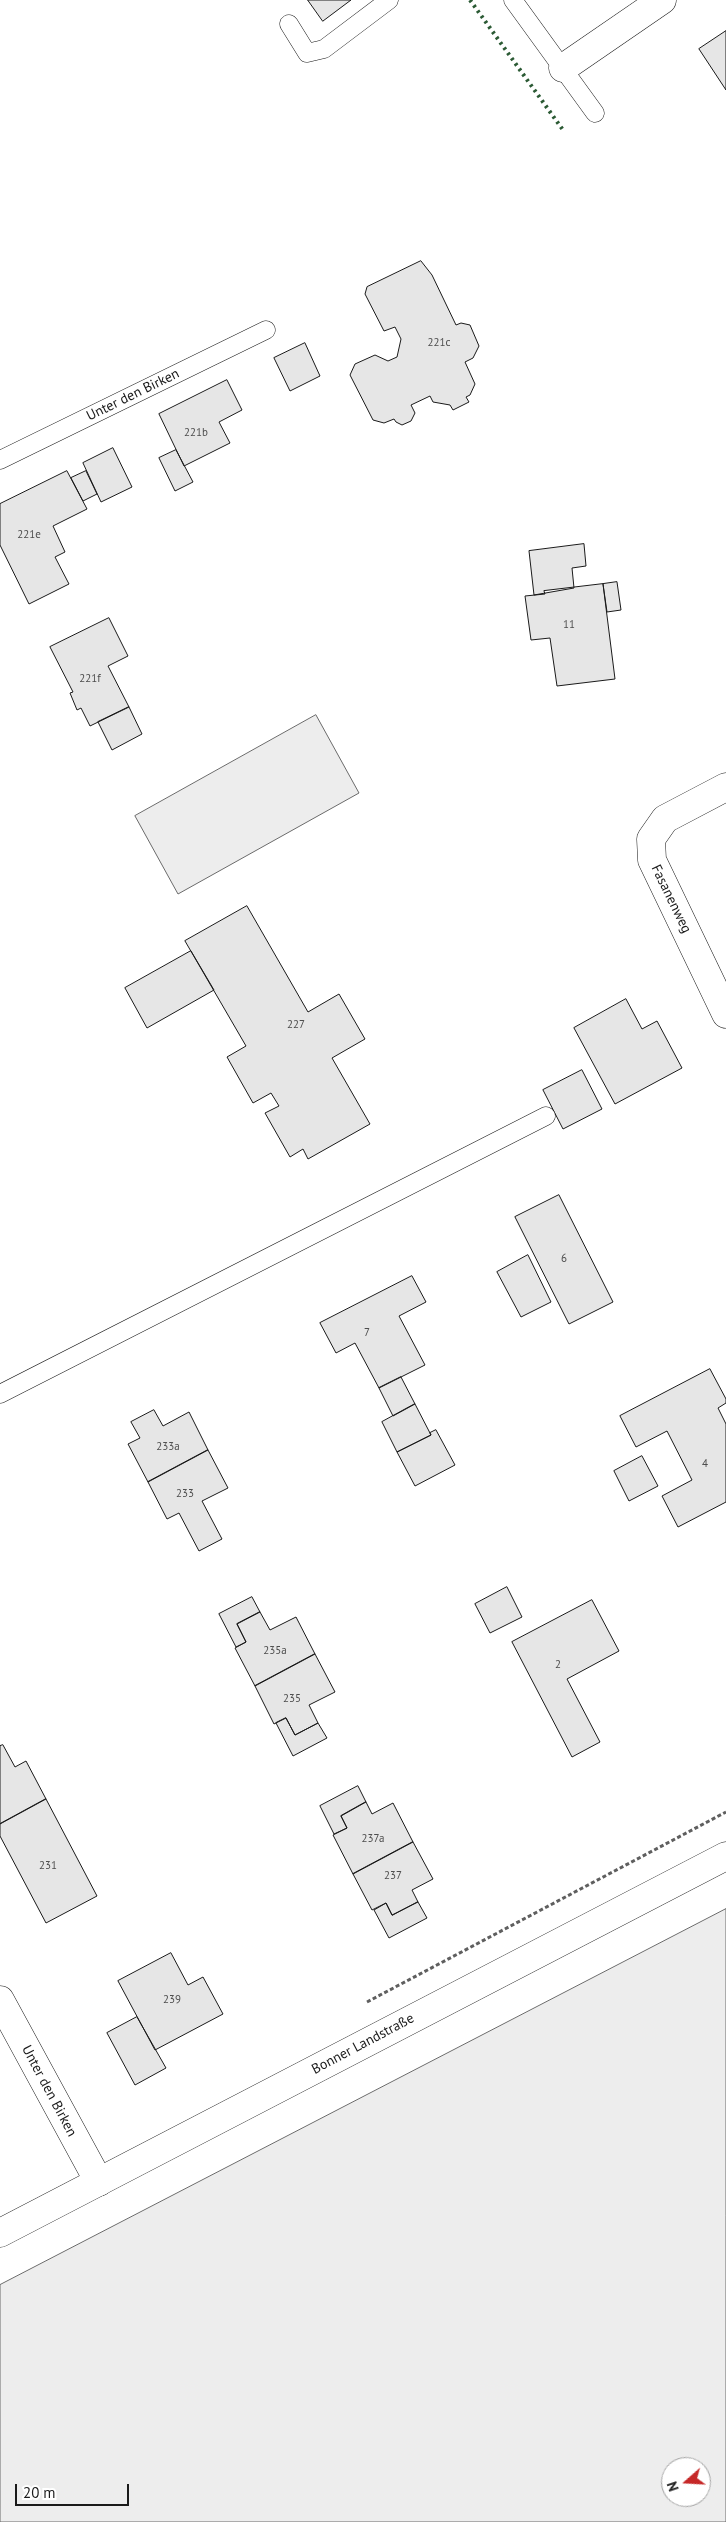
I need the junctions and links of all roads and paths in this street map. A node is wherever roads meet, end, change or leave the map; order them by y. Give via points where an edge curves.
1 (390, 0) edge
2 (512, 0) edge
3 (662, 0) edge
4 (289, 24) dead end
5 (562, 68) junction
6 (595, 113) dead end
7 (266, 330) dead end
8 (0, 460) edge
9 (726, 787) edge
10 (726, 1014) edge
11 (546, 1116) dead end
12 (0, 1394) edge
13 (726, 1812) edge
14 (726, 1856) edge
15 (0, 2000) edge
16 (364, 2003) dead end
17 (98, 2182) junction
18 (0, 2233) edge

1 - 4 lane via 324,49 307,53
2 - 5 lane
3 - 5 main road
5 - 6 lane
7 - 8 lane, Unter den Birken
9 - 10 main road, Fasanenweg via 665,819 651,840 652,860
11 - 12 lane
13 - 16 path
14 - 17 main road, Bonner Landstraße
15 - 17 main road, Unter den Birken
17 - 18 main road, Bonner Landstraße

